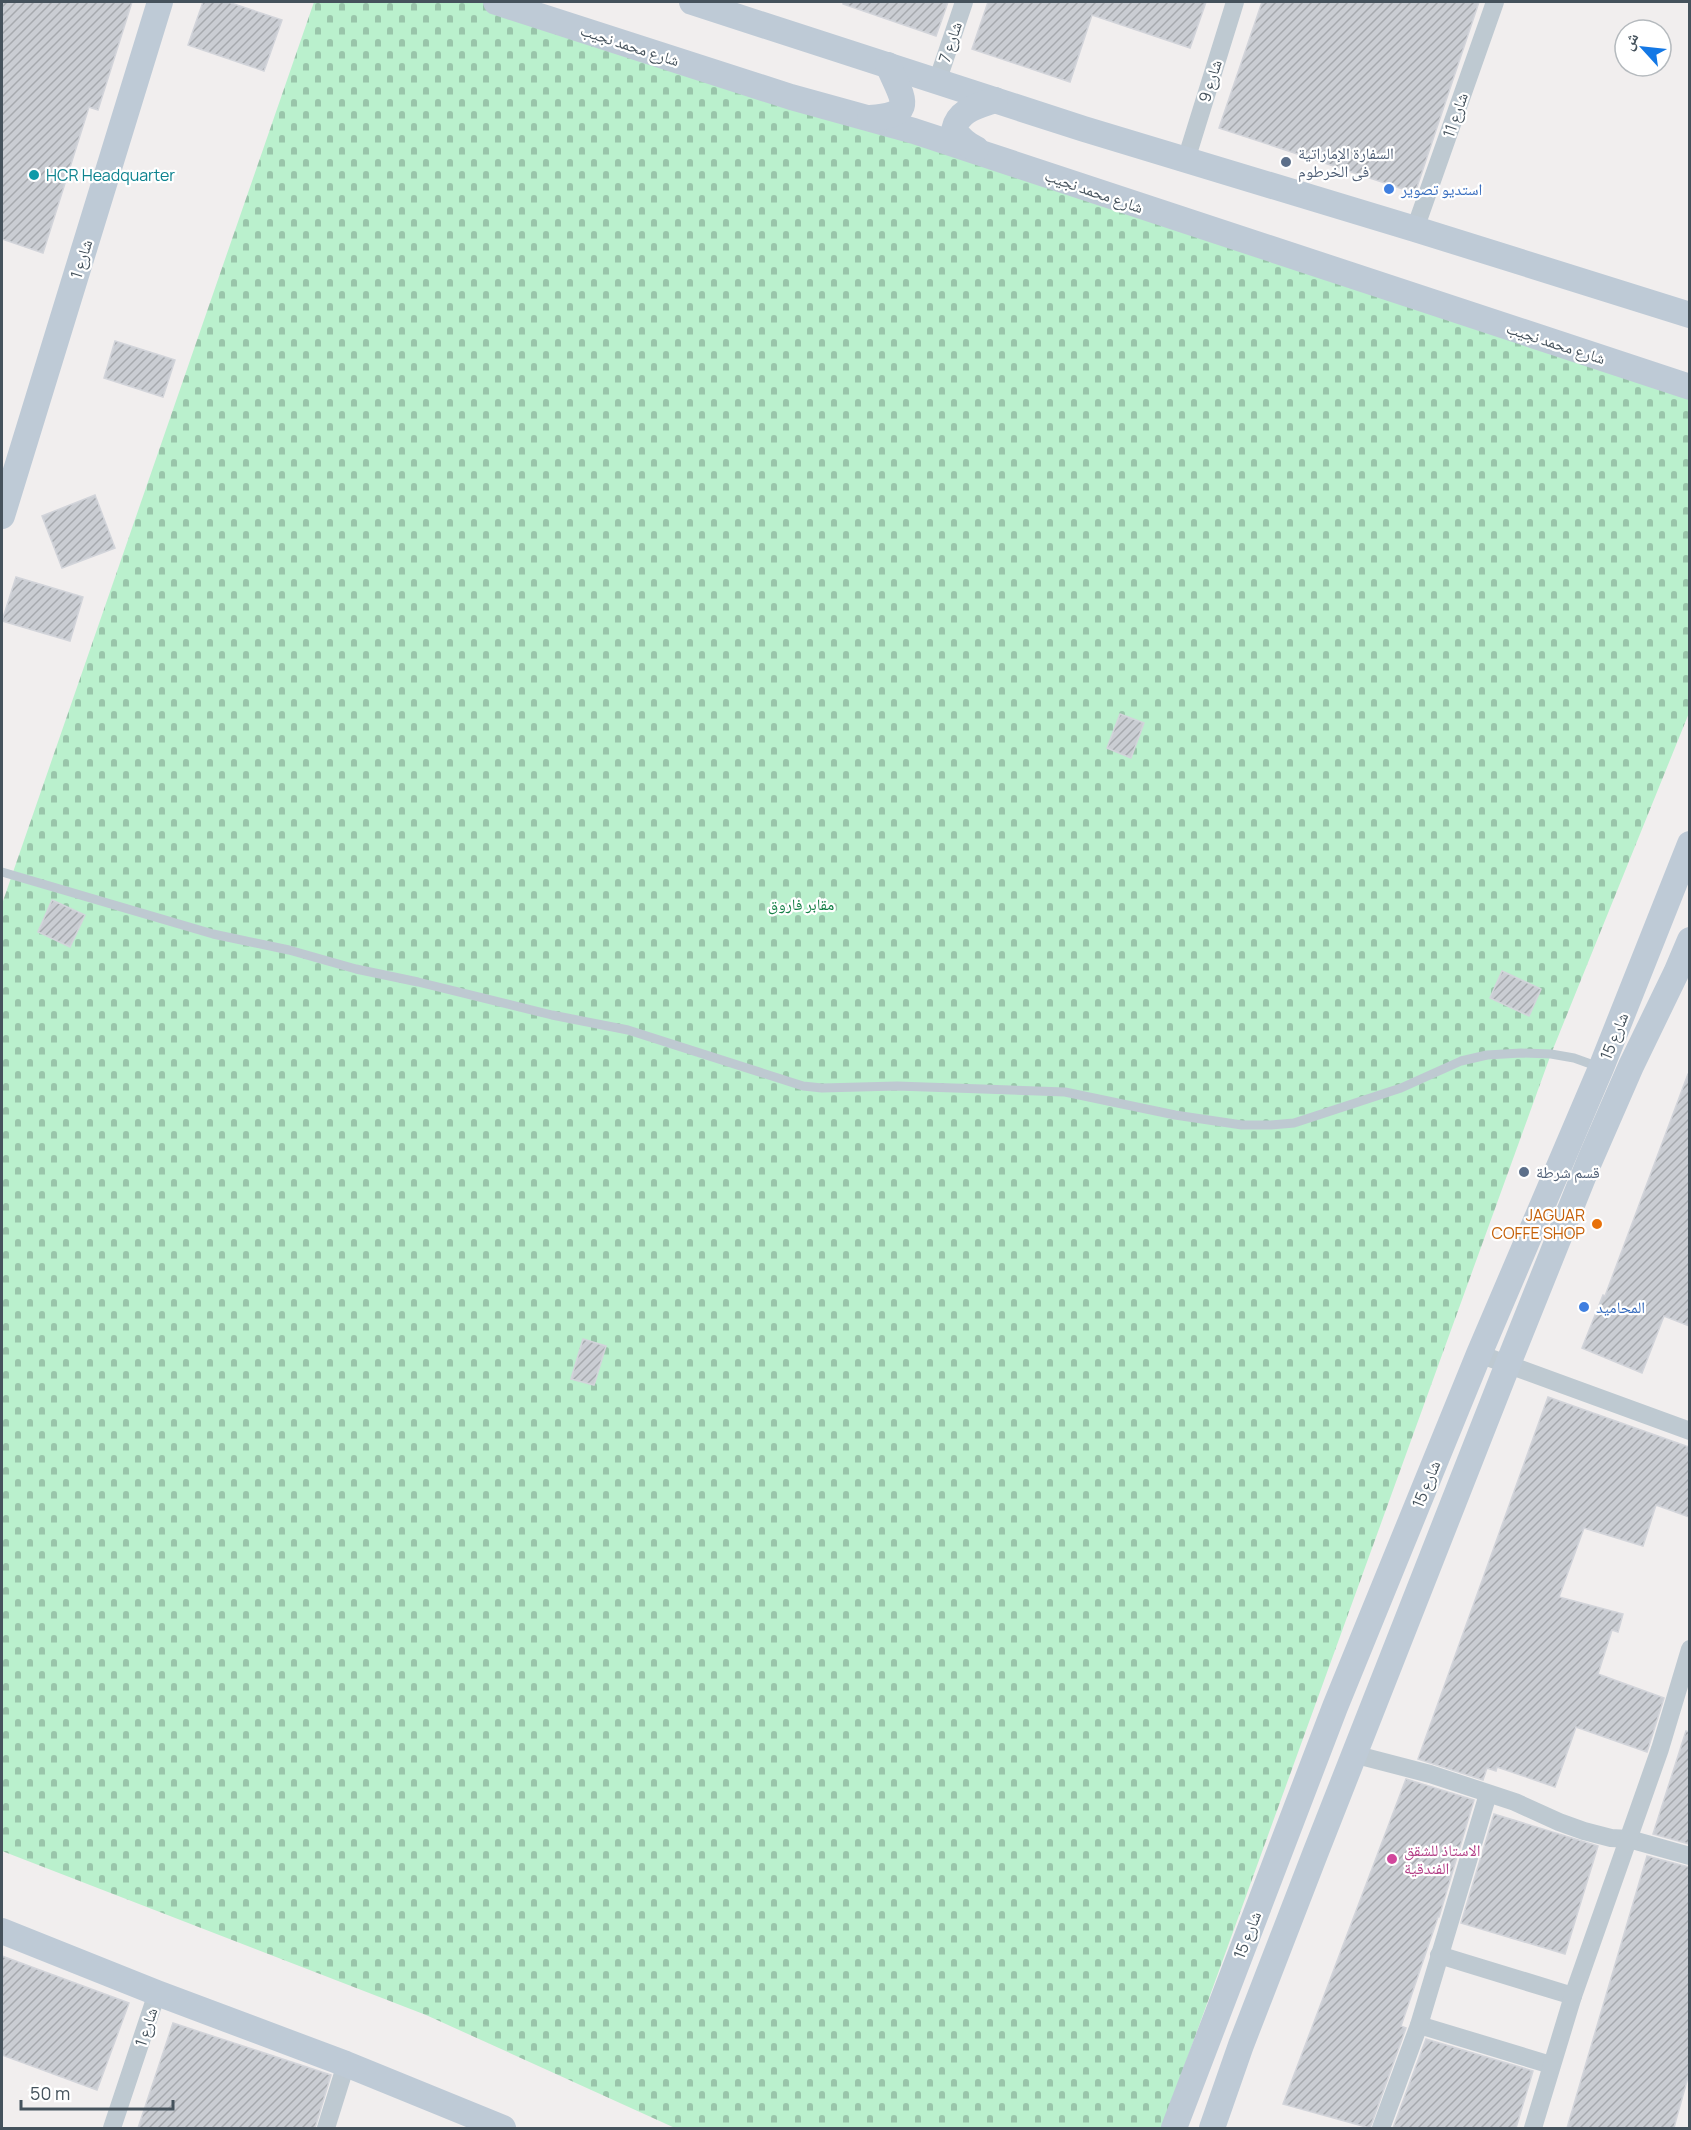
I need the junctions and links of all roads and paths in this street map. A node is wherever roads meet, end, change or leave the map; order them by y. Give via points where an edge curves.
1 (160, 2) edge
2 (496, 2) edge
3 (696, 2) edge
4 (964, 2) edge
5 (1235, 2) edge
6 (1494, 2) edge
7 (888, 65) junction
8 (937, 82) junction
9 (996, 100) junction
10 (869, 118) junction
11 (987, 155) junction
12 (1186, 160) junction
13 (1415, 229) junction
14 (1689, 315) edge
15 (1689, 387) edge
16 (2, 516) edge
17 (1689, 844) edge
18 (2, 872) edge
19 (1689, 939) edge
20 (1683, 976) edge
21 (1601, 1068) junction
22 (1479, 1353) junction
23 (1508, 1364) junction
24 (1689, 1431) edge
25 (1689, 1649) edge
26 (1353, 1754) junction
27 (1488, 1794) junction
28 (1629, 1839) junction
29 (1689, 1856) edge
30 (2, 1931) edge
31 (1439, 1955) junction
32 (157, 1993) junction
33 (1573, 1996) junction
34 (1419, 2025) junction
35 (346, 2064) junction
36 (1551, 2065) junction
37 (1175, 2124) edge
38 (112, 2128) edge
39 (326, 2128) edge
40 (503, 2128) edge
41 (1214, 2128) edge
42 (1382, 2128) edge
43 (1533, 2128) edge

1 - 16 street, شارع 1
2 - 10 street, شارع محمد نجيب via 791,97
3 - 7 street
4 - 8 street, شارع 7
5 - 12 street, شارع 9
6 - 13 street, شارع 11
7 - 8 street
7 - 10 street via 902,107 891,116
8 - 9 street
9 - 11 street via 965,112 954,130 963,141
9 - 12 street
10 - 11 street, شارع محمد نجيب
11 - 15 street, شارع محمد نجيب
12 - 13 street
13 - 14 street
17 - 21 street, شارع 15
18 - 21 lane via 213,934 628,1030 803,1086 1065,1092 1175,1115 1242,1125 1271,1125 1305,1119 1401,1088 1461,1061 1487,1055 1551,1054
19 - 20 street, شارع 15
20 - 23 street, شارع 15 via 1631,1065
21 - 22 street, شارع 15
22 - 23 street
22 - 37 street, شارع 15 via 1335,1707
23 - 24 street
23 - 26 street, شارع 15
25 - 28 street
26 - 27 street
26 - 41 street, شارع 15 via 1241,2045
27 - 28 street via 1584,1831
27 - 31 street
28 - 29 street
28 - 33 street
30 - 32 street
31 - 33 street
31 - 34 street
32 - 35 street
32 - 38 street, شارع 1
33 - 36 street
34 - 36 street
34 - 42 street
35 - 39 street
35 - 40 street
36 - 43 street
37 - 41 street

